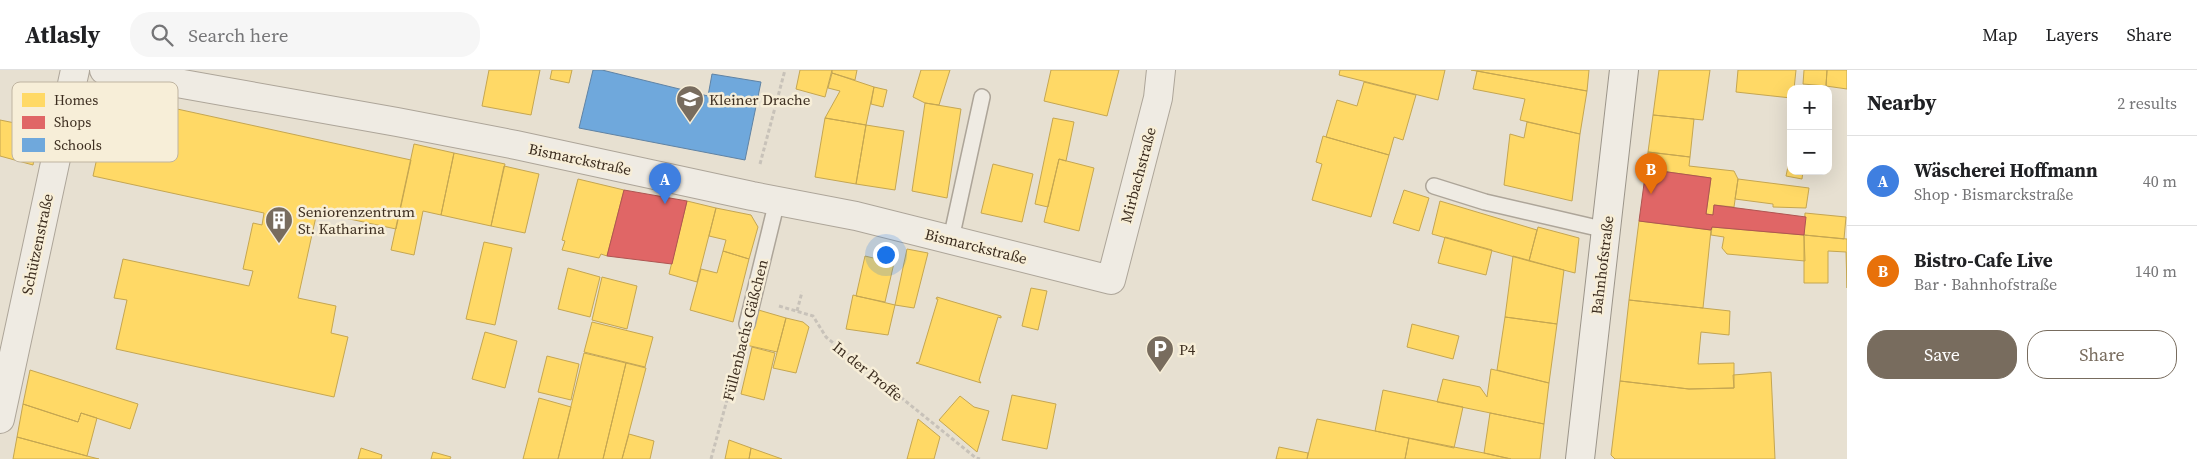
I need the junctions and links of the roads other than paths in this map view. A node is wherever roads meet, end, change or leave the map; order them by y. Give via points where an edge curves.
1 (104, 70) edge
2 (1161, 70) edge
3 (1624, 70) edge
4 (172, 82) edge
5 (178, 83) edge
6 (982, 97) dead end
7 (55, 162) edge
8 (1434, 186) dead end
9 (764, 199) junction
10 (1606, 230) junction
11 (951, 239) junction
12 (1111, 280) joint
13 (747, 324) road end
14 (0, 419) edge
15 (1580, 459) edge

1 - 4 street, Bismarckstraße
2 - 12 street, Mirbachstraße via 1158,98
3 - 10 street, Bahnhofstraße
5 - 9 street, Bismarckstraße via 406,123
6 - 11 lane
7 - 14 street, Schützenstraße
8 - 10 lane via 1486,202
9 - 11 street, Bismarckstraße via 856,216
9 - 13 lane, Füllenbachs Gäßchen
10 - 15 street, Bahnhofstraße
11 - 12 street, Bismarckstraße

